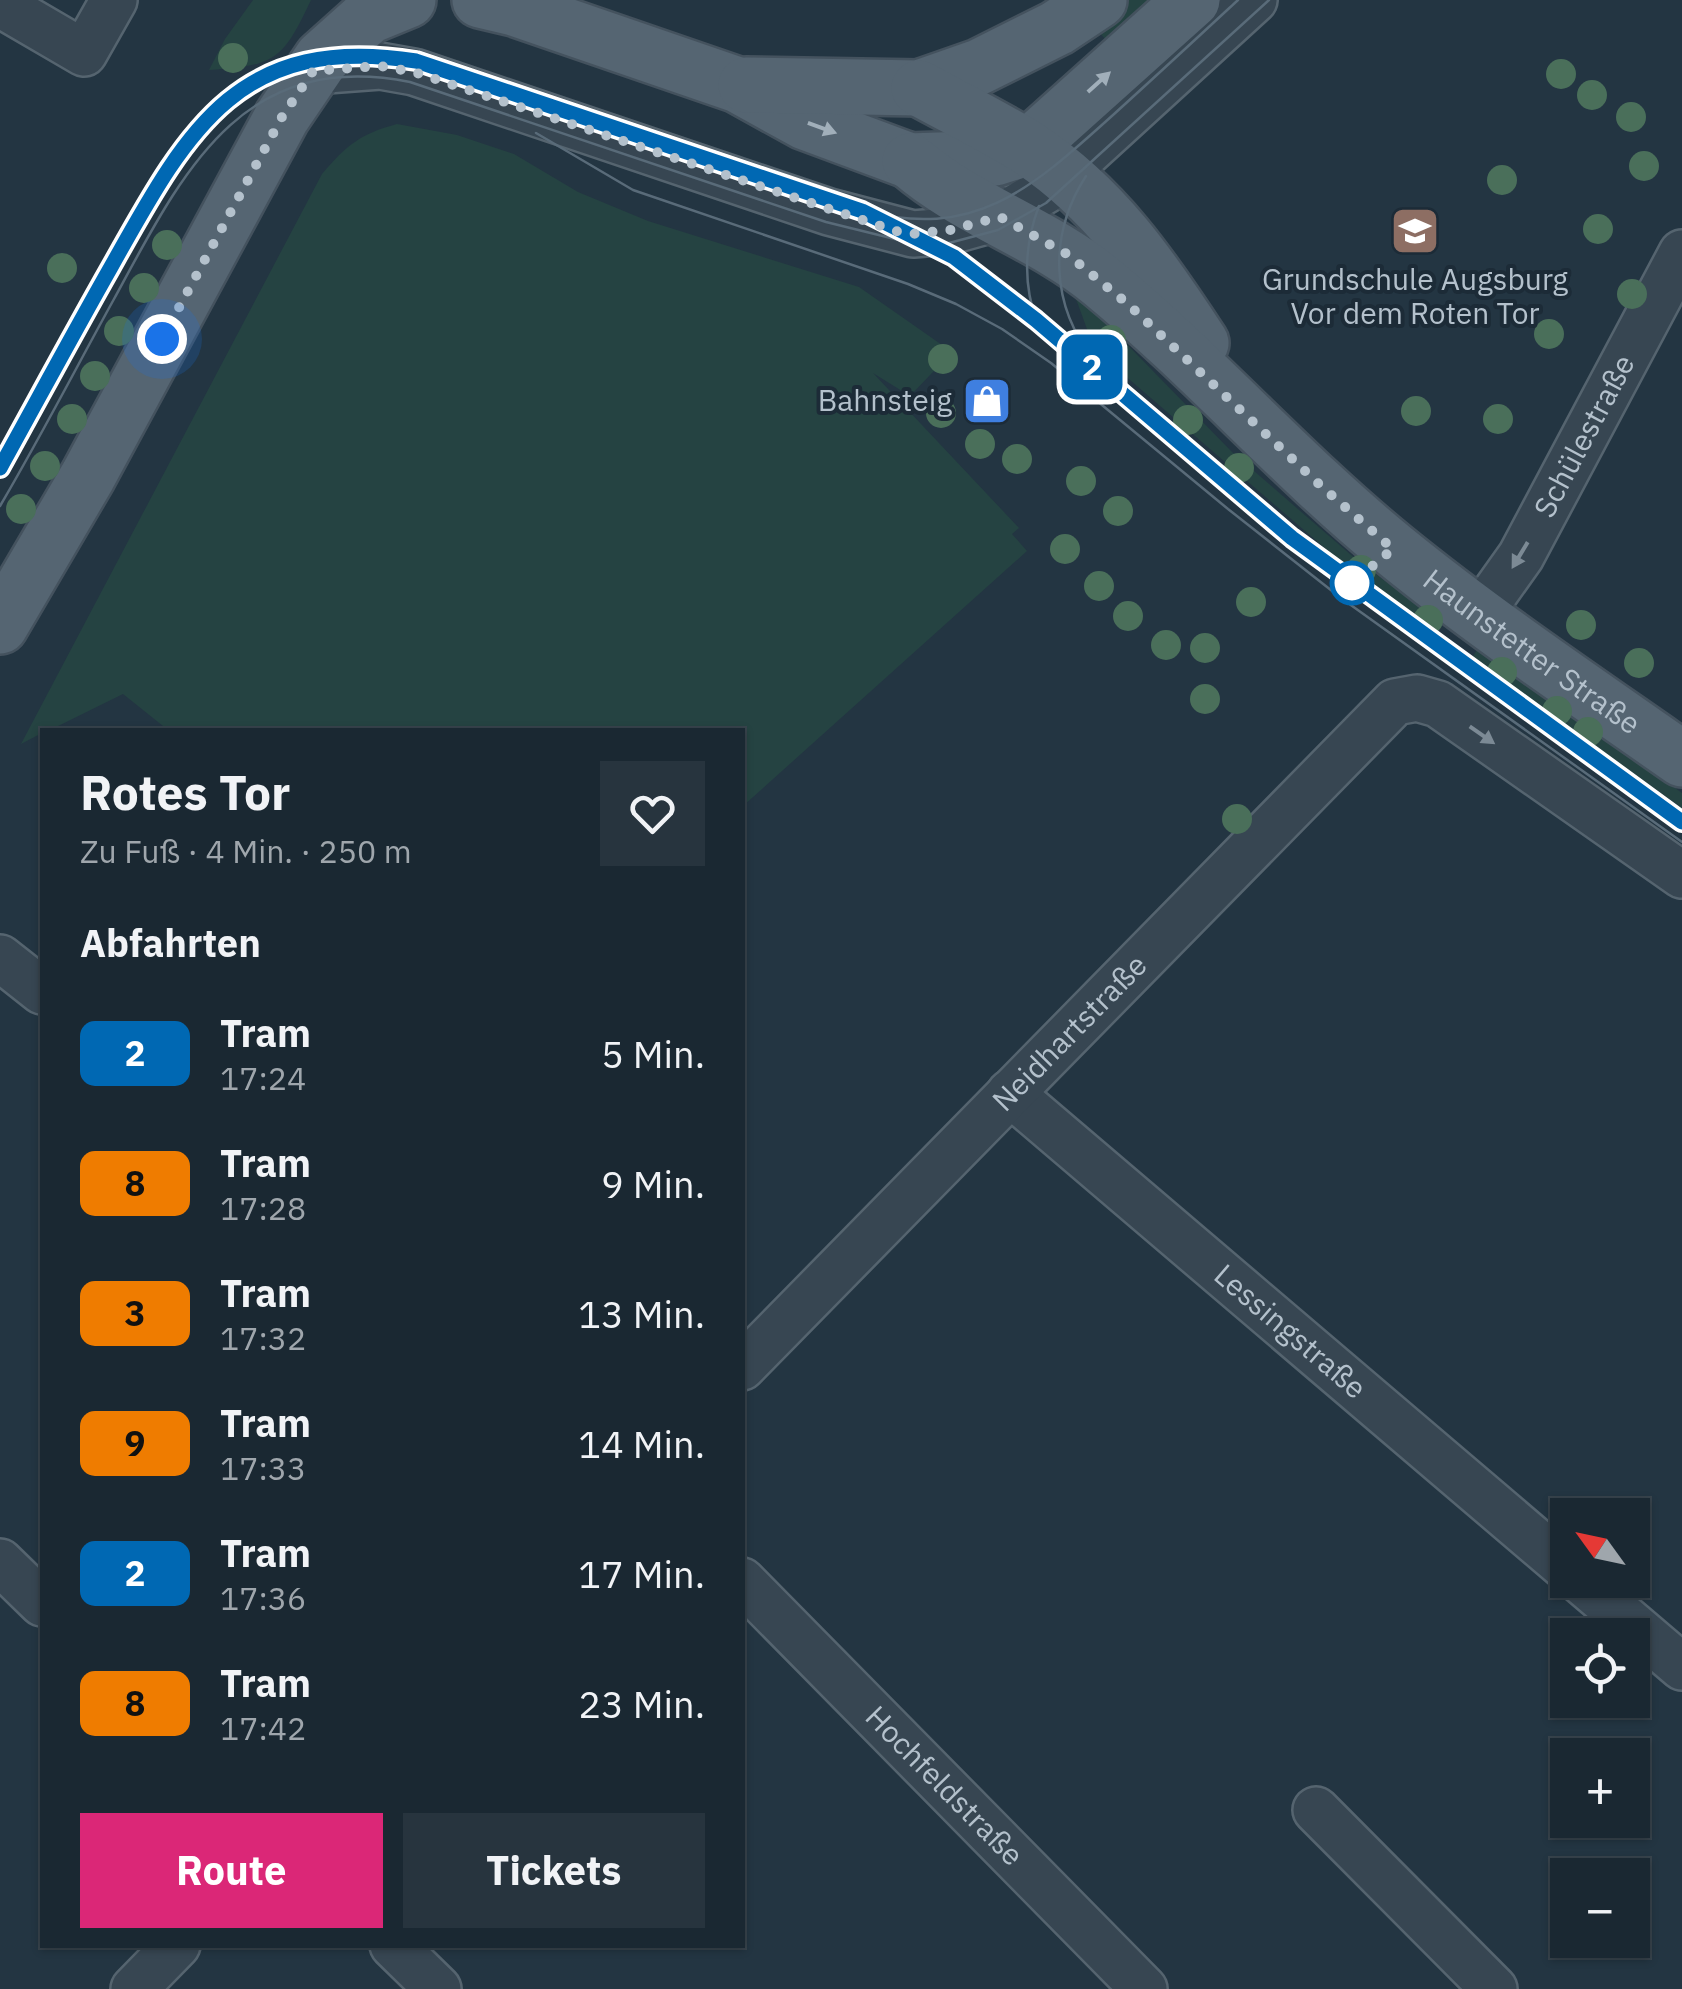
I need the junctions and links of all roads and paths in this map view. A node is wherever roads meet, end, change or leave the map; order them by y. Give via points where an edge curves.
1 (114, 0) edge
2 (480, 0) edge
3 (1192, 0) edge
4 (1254, 0) edge
5 (0, 4) edge
6 (380, 5) edge
7 (1078, 14) edge
8 (313, 71) junction
9 (738, 86) junction
10 (919, 88) junction
11 (910, 161) junction
12 (1033, 183) junction
13 (1682, 253) edge
14 (1250, 417) junction
15 (1478, 616) junction
16 (0, 626) edge
17 (1682, 759) edge
18 (1682, 875) edge
19 (0, 958) edge
20 (40, 989) edge
21 (1010, 1093) junction
22 (745, 1364) edge
23 (1550, 1554) edge
24 (0, 1562) edge
25 (745, 1584) edge
26 (1601, 1598) edge
27 (40, 1601) edge
28 (1682, 1667) edge
29 (1316, 1810) dead end
30 (174, 1948) edge
31 (397, 1948) edge
32 (134, 1989) edge
33 (438, 1989) edge
34 (1144, 1989) edge
35 (1494, 1989) edge

1 - 5 street via 84,53
2 - 9 main road
12 -> 3 main road
4 - 12 street
6 - 8 main road
7 - 10 main road via 979,67
7 - 12 main road via 1027,107
8 - 12 street via 380,66 414,72 912,234 950,230
8 - 16 main road
9 - 10 main road
9 -> 11 main road via 806,122
10 - 12 main road
11 - 12 main road via 995,158
11 - 12 main road, Haunstetter Straße via 950,192
12 - 14 main road, Haunstetter Straße via 1067,254
12 - 14 main road, Haunstetter Straße via 1108,214 1143,255
13 -> 15 street, Schülestraße via 1520,556
14 - 15 main road, Haunstetter Straße via 1393,549
15 - 17 main road, Haunstetter Straße
21 -> 18 street, Neidhartstraße via 1395,702 1438,704
19 - 20 street
21 - 22 street, Neidhartstraße
21 - 23 street, Lessingstraße
24 - 27 street
25 - 34 street, Hochfeldstraße
26 - 28 street
29 - 35 street
30 - 32 street
31 - 33 street

